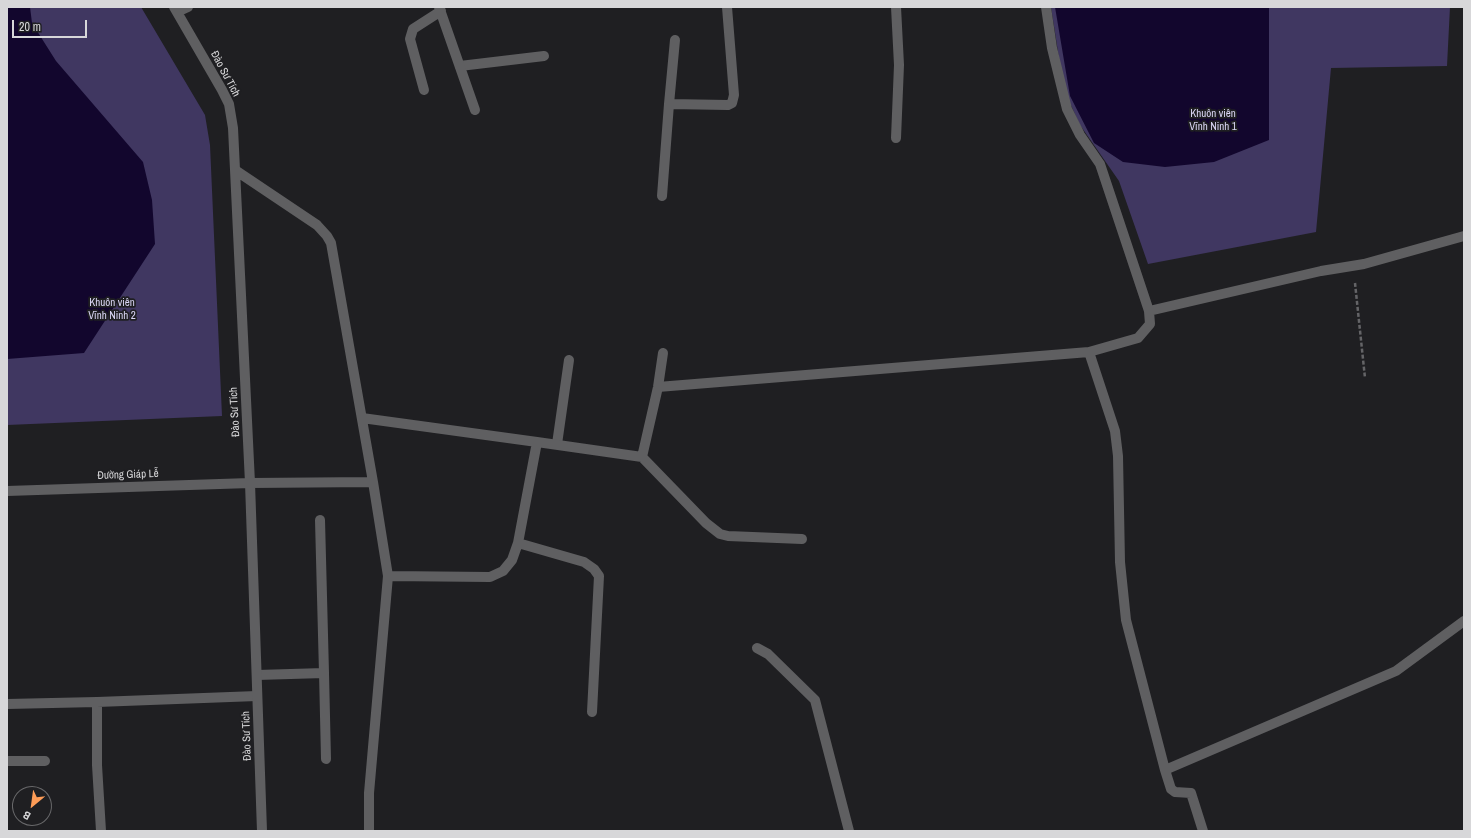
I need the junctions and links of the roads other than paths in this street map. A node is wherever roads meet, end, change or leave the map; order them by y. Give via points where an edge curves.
1 (188, 7) edge
2 (727, 7) edge
3 (896, 7) edge
4 (1046, 7) edge
5 (440, 9) edge
6 (175, 10) edge
7 (675, 40) dead end
8 (544, 56) dead end
9 (460, 66) junction
10 (424, 90) dead end
11 (669, 104) junction
12 (475, 110) dead end
13 (896, 138) dead end
14 (235, 170) junction
15 (662, 196) dead end
16 (1464, 236) edge
17 (1149, 311) junction
18 (1089, 352) junction
19 (663, 353) dead end
20 (570, 360) dead end
21 (658, 386) junction
22 (362, 418) junction
23 (537, 442) junction
24 (557, 444) junction
25 (642, 457) junction
26 (373, 482) junction
27 (250, 483) junction
28 (7, 491) edge
29 (320, 520) dead end
30 (802, 539) dead end
31 (518, 542) junction
32 (388, 576) junction
33 (1464, 621) edge
34 (757, 648) dead end
35 (324, 673) junction
36 (257, 675) junction
37 (257, 696) junction
38 (97, 702) junction
39 (7, 704) edge
40 (592, 712) dead end
41 (326, 759) dead end
42 (7, 761) edge
43 (45, 761) dead end
44 (1165, 770) junction
45 (101, 831) edge
46 (262, 831) edge
47 (369, 831) edge
48 (849, 831) edge
49 (1203, 831) edge

1 - 6 street
2 - 11 street via 734,95 732,103
3 - 13 street
4 - 17 street via 1052,48 1067,109 1080,135 1100,164
5 - 9 street
5 - 10 street via 413,29 410,39
6 - 14 street, Đào Sư Tích via 229,104
7 - 11 street
8 - 9 street
9 - 12 street
11 - 15 street
14 - 22 street via 317,225 328,236
14 - 27 street, Đào Sư Tích
16 - 17 street via 1353,266 1321,271
17 - 18 street via 1150,324 1138,338
18 - 21 street
18 - 44 street via 1115,431 1118,456 1120,562 1126,620
19 - 21 street
20 - 24 street
21 - 25 street
22 - 23 street
22 - 26 street
23 - 24 street
23 - 31 street
24 - 25 street
25 - 30 street via 706,523 720,534
26 - 27 street, Đường Giáp Lễ
26 - 32 street
27 - 28 street, Đường Giáp Lễ
27 - 36 street, Đào Sư Tích
29 - 35 street
31 - 32 street via 512,560 503,571 490,576
31 - 40 street via 584,562 599,576
32 - 47 street via 369,793
33 - 44 street via 1396,671
34 - 48 street via 768,654 815,700
35 - 36 street
35 - 41 street
36 - 37 street, Đào Sư Tích
37 - 38 street
37 - 46 street, Đào Sư Tích
38 - 39 street
38 - 45 street
42 - 43 street
44 - 49 street via 1171,789 1175,792 1191,793

